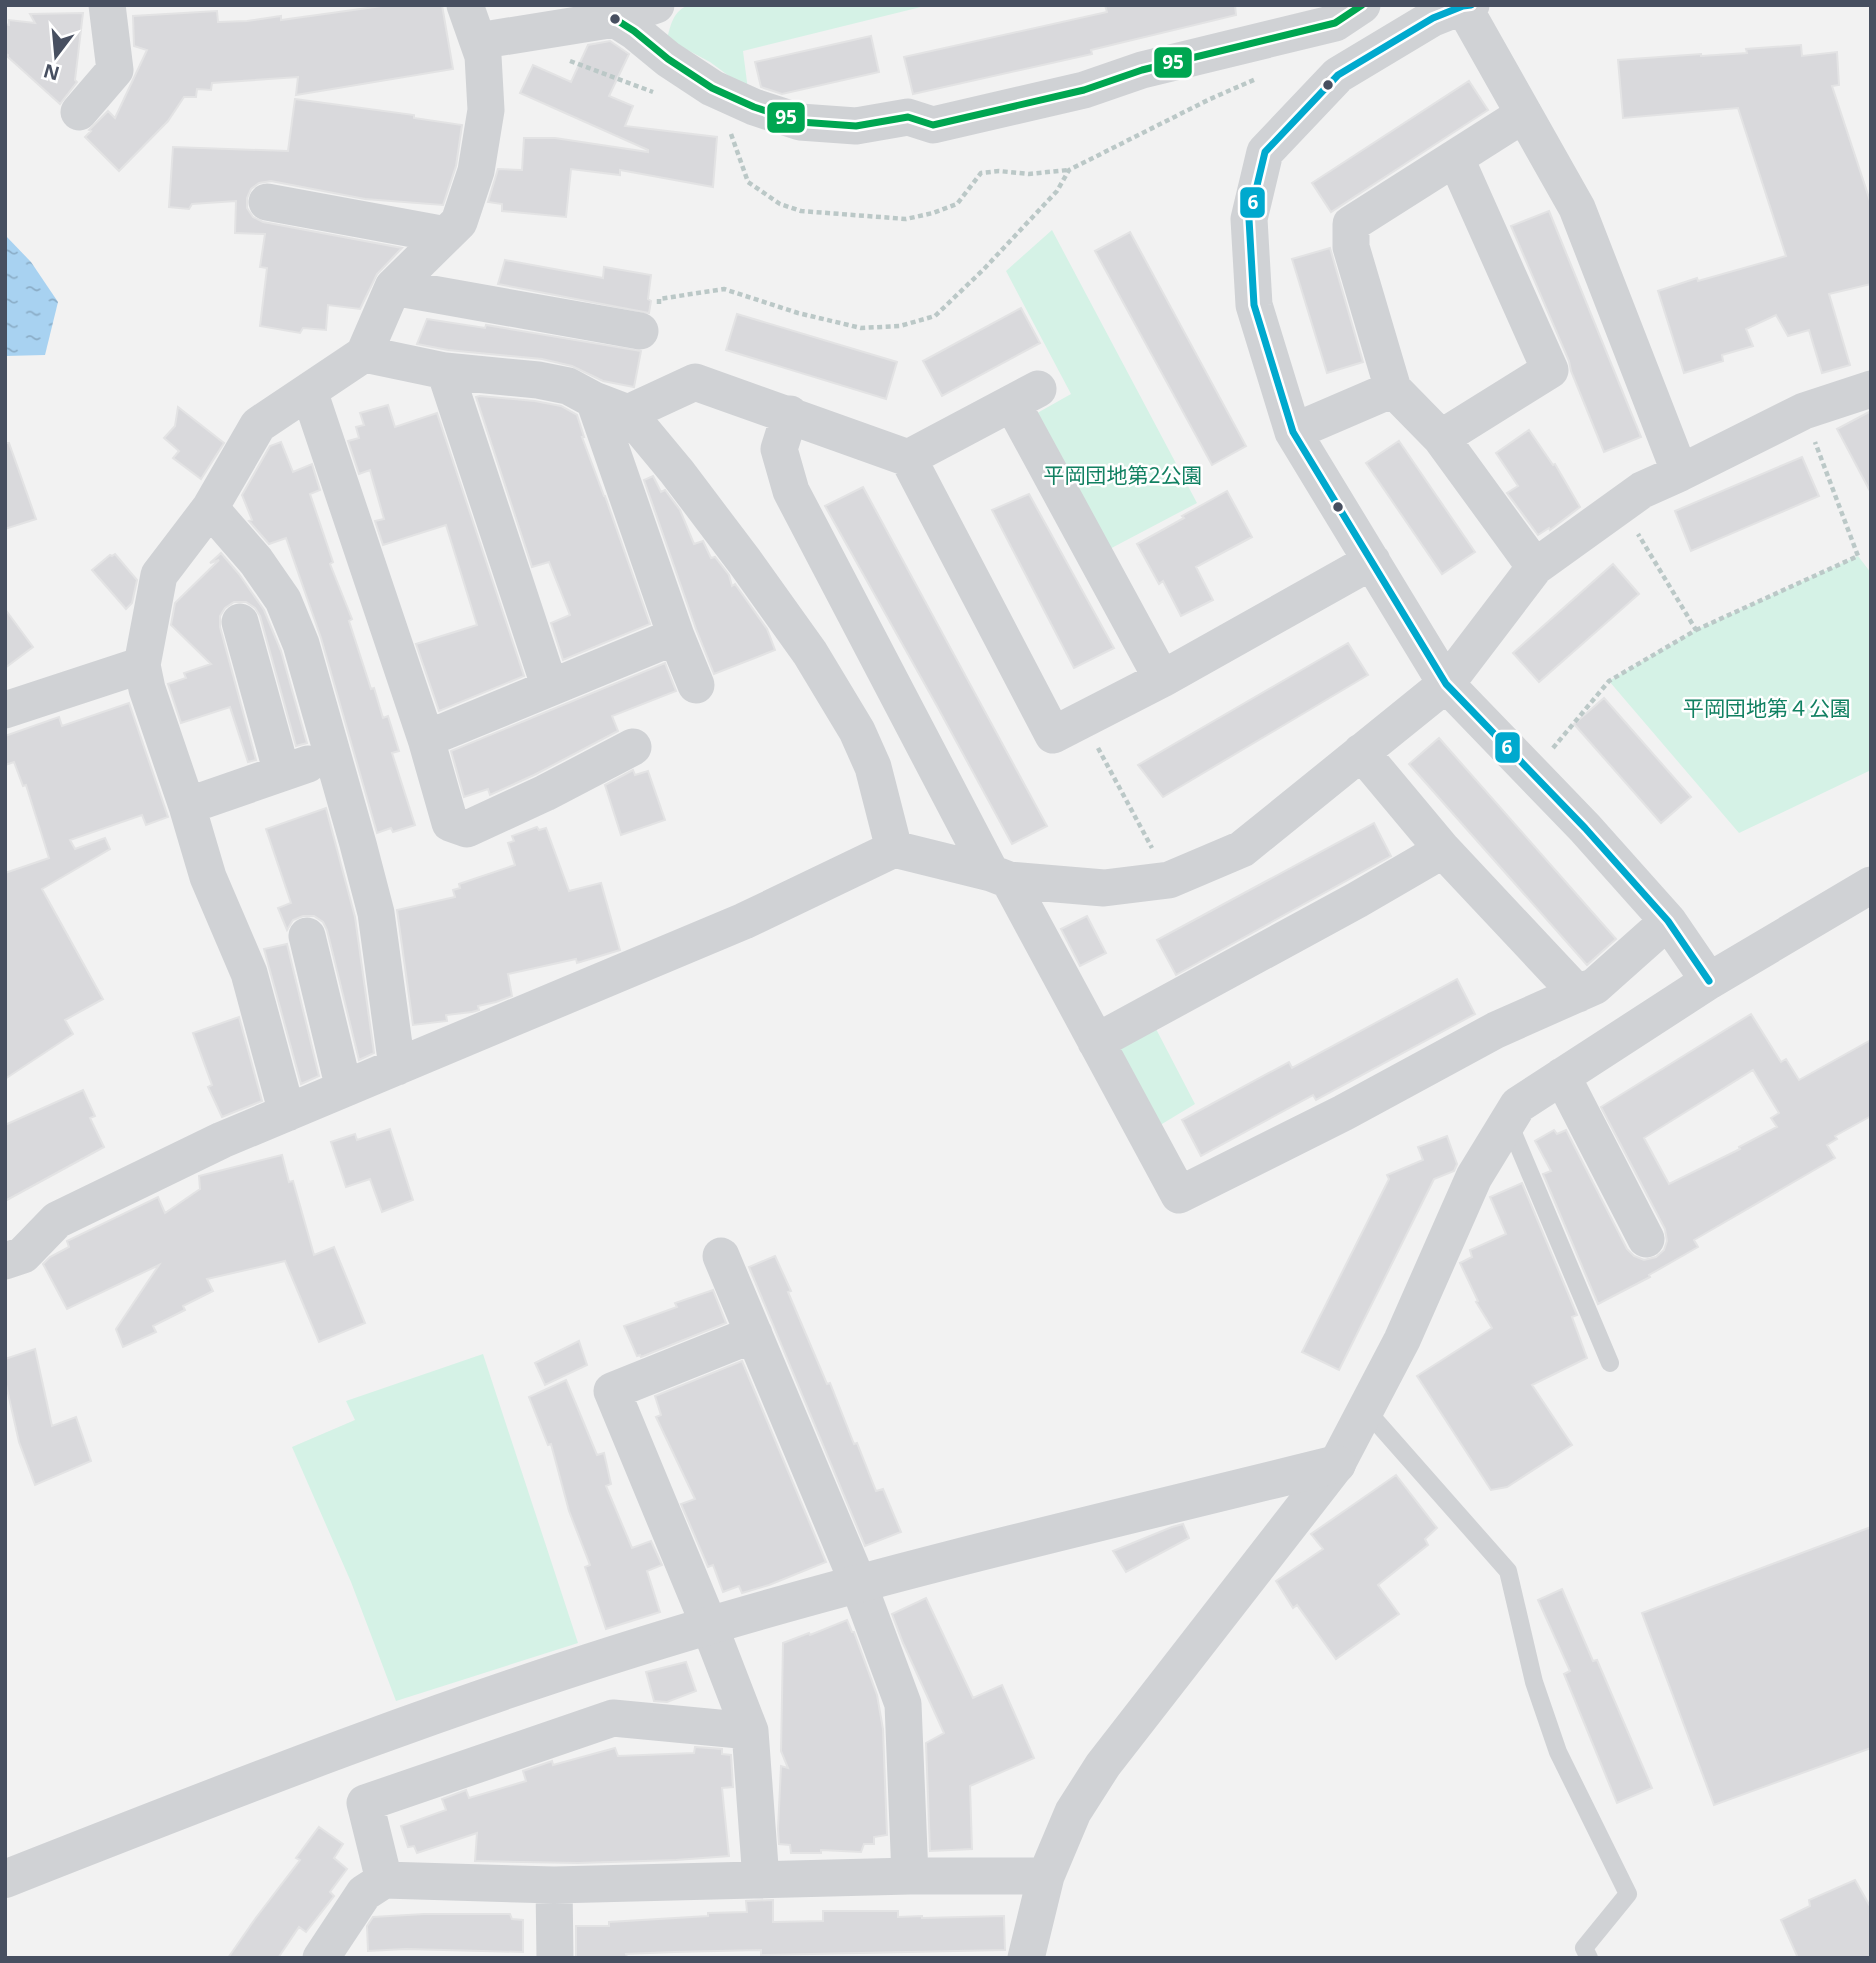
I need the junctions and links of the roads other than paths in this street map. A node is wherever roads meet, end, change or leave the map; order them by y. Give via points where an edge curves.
1 (107, 5) edge
2 (465, 5) edge
3 (656, 5) edge
4 (1363, 5) edge
5 (1467, 6) edge
6 (615, 19) junction
7 (478, 41) junction
8 (1381, 49) junction
9 (79, 112) dead end
10 (1524, 114) junction
11 (1456, 159) junction
12 (267, 202) dead end
13 (446, 235) junction
14 (393, 287) junction
15 (649, 322) road end
16 (364, 354) junction
17 (445, 371) junction
18 (1393, 389) junction
19 (1871, 389) edge
20 (309, 391) junction
21 (594, 400) junction
22 (628, 412) junction
23 (790, 414) junction
24 (1293, 432) junction
25 (1441, 438) junction
26 (908, 458) junction
27 (1680, 473) junction
28 (210, 508) junction
29 (1373, 562) junction
30 (1535, 567) junction
31 (240, 622) dead end
32 (676, 636) junction
33 (142, 666) junction
34 (1162, 679) junction
35 (1446, 684) junction
36 (696, 685) dead end
37 (550, 688) junction
38 (5, 710) edge
39 (426, 739) junction
40 (633, 747) dead end
41 (1361, 752) junction
42 (187, 806) junction
43 (894, 849) junction
44 (1443, 850) junction
45 (1000, 876) junction
46 (1871, 885) edge
47 (1668, 921) junction
48 (307, 936) dead end
49 (1709, 981) junction
50 (1578, 994) junction
51 (1096, 1042) junction
52 (397, 1067) junction
53 (1562, 1076) junction
54 (344, 1089) junction
55 (288, 1113) junction
56 (1508, 1121) junction
57 (1646, 1239) dead end
58 (721, 1256) dead end
59 (5, 1261) edge
60 (754, 1334) junction
61 (1611, 1363) dead end
62 (1366, 1409) junction
63 (1337, 1464) junction
64 (858, 1583) junction
65 (709, 1625) junction
66 (750, 1731) junction
67 (910, 1876) junction
68 (1046, 1876) junction
69 (5, 1879) edge
70 (384, 1880) junction
71 (761, 1880) junction
72 (554, 1885) junction
73 (320, 1958) edge
74 (555, 1958) edge
75 (1026, 1958) edge
76 (1589, 1958) edge

1 - 9 street via 115,70
2 - 7 street
3 - 6 street
4 - 6 street via 1335,23 933,125 908,117 856,126 800,122 754,107 712,88
4 - 8 street
5 - 8 street via 1433,18
5 - 10 street
6 - 7 street
7 - 13 street via 486,110 476,171 459,222
8 - 24 street via 1338,75 1265,152 1249,219 1254,305
10 - 11 street
10 - 27 street via 1577,208
11 - 18 street via 1351,224 1351,247
11 - 25 street via 1550,370
12 - 13 street
13 - 14 street
14 - 15 street
14 - 16 street
16 - 17 street
16 - 20 street
17 - 21 street via 538,380 568,386
17 - 37 street
18 - 24 street
18 - 25 street
19 - 27 street via 1804,411
20 - 28 street via 258,425
20 - 39 street
21 - 22 street
21 - 32 street
22 - 23 street via 695,382
22 - 43 street via 810,653 873,767
23 - 26 street
23 - 45 street via 779,449 791,491
24 - 29 street
25 - 30 street
26 - 34 street via 1053,735
26 - 34 street via 1025,396
27 - 30 street via 1642,490
28 - 33 street via 159,575
28 - 52 street via 284,600 301,644 376,913
29 - 34 street
29 - 35 street
30 - 35 street
31 - 42 street via 295,768
32 - 36 street
32 - 37 street
33 - 38 street
33 - 42 street
35 - 41 street
35 - 47 street
37 - 39 street
39 - 40 street via 450,823 467,829
41 - 44 street
41 - 45 street via 1242,849 1169,880 1104,888
42 - 55 street via 208,877 249,973
43 - 45 street
43 - 52 street via 744,920
44 - 50 street
44 - 51 street
45 - 51 street
46 - 49 street
47 - 49 street
47 - 50 street via 1595,986
48 - 54 street
49 - 53 street
50 - 51 street via 1496,1030 1179,1195
52 - 54 street
53 - 56 street via 1518,1105
53 - 57 street via 1612,1207
54 - 55 street
55 - 59 street via 57,1220 23,1255
56 - 61 lane
56 - 62 street via 1474,1177 1402,1340
58 - 60 street
60 - 64 street
60 - 65 street via 612,1391
62 - 63 street
62 - 76 lane via 1508,1571 1534,1682 1558,1752 1628,1894 1584,1948
63 - 64 street
63 - 68 street via 1103,1765 1073,1812
64 - 65 street
64 - 67 street via 903,1704
65 - 66 street
65 - 69 street via 492,1695 201,1801
66 - 70 street via 613,1718 365,1803
66 - 71 street
67 - 68 street
67 - 71 street
68 - 75 street
70 - 72 street
70 - 73 street via 364,1893
71 - 72 street
72 - 74 street

